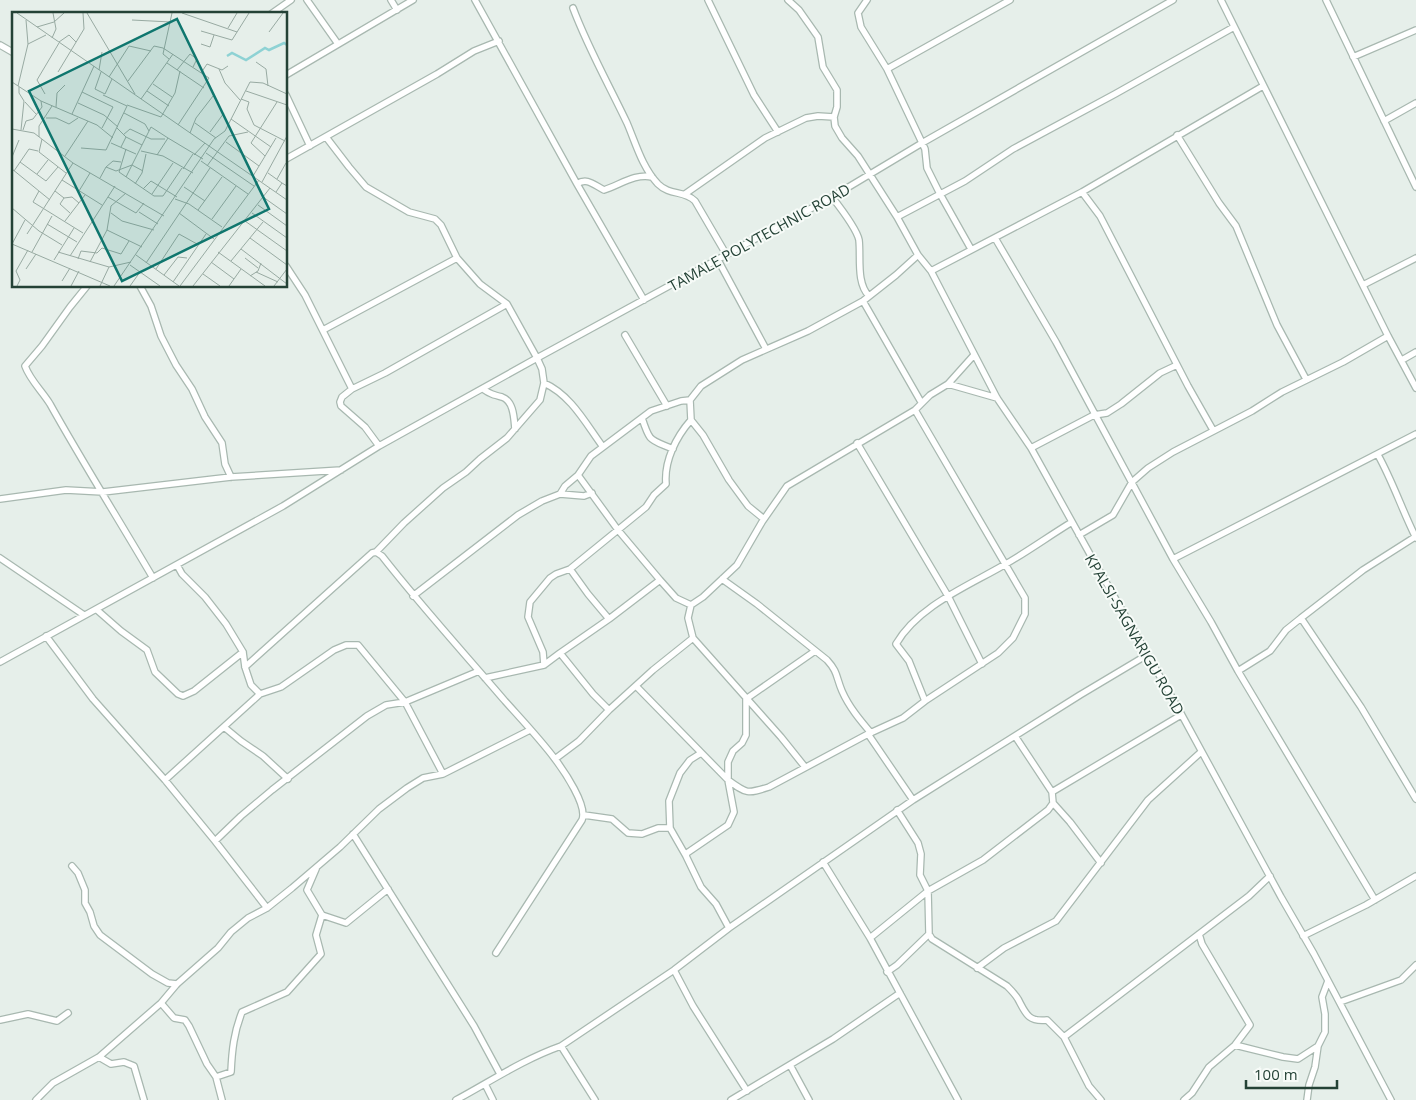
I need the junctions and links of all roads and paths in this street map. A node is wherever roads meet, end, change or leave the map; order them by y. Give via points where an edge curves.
1 (291, 0) edge
2 (307, 0) edge
3 (391, 0) edge
4 (413, 0) edge
5 (475, 0) edge
6 (708, 0) edge
7 (788, 0) edge
8 (867, 0) edge
9 (1010, 0) edge
10 (1221, 0) edge
11 (1170, 1) edge
12 (1329, 1) edge
13 (573, 8) dead end
14 (397, 10) junction
15 (274, 12) edge
16 (1234, 27) junction
17 (1416, 30) edge
18 (499, 41) junction
19 (338, 44) junction
20 (1353, 57) junction
21 (887, 69) junction
22 (288, 74) edge
23 (1263, 86) junction
24 (288, 98) edge
25 (1416, 103) edge
26 (834, 117) junction
27 (1384, 121) junction
28 (778, 132) junction
29 (1177, 135) junction
30 (326, 137) junction
31 (922, 143) junction
32 (310, 146) junction
33 (288, 158) edge
34 (869, 175) junction
35 (652, 177) junction
36 (577, 184) junction
37 (1416, 185) edge
38 (1082, 192) junction
39 (685, 194) junction
40 (940, 194) junction
41 (832, 197) junction
42 (897, 217) junction
43 (995, 238) junction
44 (971, 249) junction
45 (726, 254) junction
46 (918, 255) junction
47 (457, 258) junction
48 (1416, 258) edge
49 (718, 260) junction
50 (288, 269) edge
51 (931, 271) junction
52 (1363, 285) junction
53 (85, 288) edge
54 (141, 288) edge
55 (869, 296) junction
56 (644, 300) junction
57 (863, 301) junction
58 (507, 304) junction
59 (323, 330) junction
60 (625, 335) dead end
61 (1388, 336) junction
62 (766, 349) junction
63 (1416, 352) edge
64 (974, 355) junction
65 (537, 358) junction
66 (1402, 360) junction
67 (1176, 365) junction
68 (1306, 379) junction
69 (544, 383) junction
70 (948, 384) junction
71 (1416, 388) edge
72 (352, 389) junction
73 (484, 389) junction
74 (997, 398) junction
75 (690, 400) junction
76 (921, 402) junction
77 (667, 406) junction
78 (914, 410) junction
79 (1094, 415) junction
80 (642, 418) junction
81 (691, 420) junction
82 (515, 429) junction
83 (1213, 430) junction
84 (1416, 434) edge
85 (857, 443) junction
86 (379, 446) junction
87 (603, 447) junction
88 (1031, 448) junction
89 (673, 449) junction
90 (1378, 454) junction
91 (343, 470) junction
92 (578, 475) junction
93 (231, 477) junction
94 (1132, 482) junction
95 (103, 492) junction
96 (592, 493) junction
97 (560, 494) junction
98 (0, 499) edge
99 (764, 519) junction
100 (1072, 522) junction
101 (618, 530) junction
102 (1079, 535) junction
103 (1416, 537) edge
104 (376, 552) junction
105 (0, 558) edge
106 (1172, 558) junction
107 (176, 565) junction
108 (1005, 565) junction
109 (570, 569) junction
110 (153, 578) junction
111 (722, 579) junction
112 (660, 580) junction
113 (413, 596) junction
114 (948, 596) junction
115 (690, 605) junction
116 (97, 610) junction
117 (84, 615) junction
118 (1301, 618) junction
119 (609, 619) junction
120 (46, 636) junction
121 (693, 638) junction
122 (816, 651) junction
123 (243, 652) junction
124 (560, 653) junction
125 (1146, 655) junction
126 (0, 662) edge
127 (544, 664) junction
128 (982, 664) junction
129 (245, 667) junction
130 (479, 671) junction
131 (1238, 671) junction
132 (485, 678) junction
133 (636, 686) junction
134 (260, 694) junction
135 (746, 699) junction
136 (924, 701) junction
137 (405, 702) junction
138 (610, 710) junction
139 (1181, 714) junction
140 (224, 727) junction
141 (530, 730) junction
142 (870, 733) junction
143 (1015, 736) junction
144 (1201, 752) junction
145 (701, 753) junction
146 (555, 759) junction
147 (805, 767) junction
148 (443, 774) junction
149 (288, 778) junction
150 (165, 780) junction
151 (728, 780) junction
152 (1052, 792) junction
153 (1416, 799) edge
154 (912, 800) junction
155 (1053, 803) junction
156 (897, 810) junction
157 (584, 815) junction
158 (670, 828) junction
159 (353, 834) junction
160 (215, 841) junction
161 (686, 856) junction
162 (824, 862) junction
163 (1101, 863) junction
164 (72, 866) dead end
165 (317, 866) junction
166 (1270, 876) junction
167 (1416, 876) edge
168 (388, 889) junction
169 (928, 891) junction
170 (1375, 900) junction
171 (267, 908) junction
172 (322, 915) junction
173 (730, 928) junction
174 (929, 934) junction
175 (1199, 934) junction
176 (1303, 936) junction
177 (870, 938) junction
178 (496, 953) dead end
179 (1416, 965) edge
180 (977, 968) junction
181 (674, 970) junction
182 (887, 972) junction
183 (1328, 981) junction
184 (177, 984) junction
185 (900, 993) junction
186 (1340, 1002) junction
187 (161, 1003) junction
188 (68, 1013) dead end
189 (0, 1020) edge
190 (1064, 1037) junction
191 (1235, 1045) junction
192 (562, 1046) junction
193 (1318, 1046) junction
194 (99, 1058) junction
195 (790, 1065) junction
196 (500, 1074) junction
197 (216, 1077) junction
198 (485, 1084) junction
199 (746, 1091) junction
200 (1308, 1099) edge
201 (36, 1100) edge
202 (144, 1100) edge
203 (222, 1100) edge
204 (456, 1100) edge
205 (493, 1100) edge
206 (595, 1100) edge
207 (731, 1100) edge
208 (808, 1100) edge
209 (958, 1100) edge
210 (1101, 1100) edge
211 (1184, 1100) edge
212 (1391, 1100) edge

1 - 15 street
2 - 19 street
3 - 14 street
4 - 14 street
5 - 18 street
6 - 28 street via 754,95
7 - 26 street via 818,37 823,67 837,90
8 - 21 street via 858,13 861,27
9 - 21 street
10 - 16 street
11 - 31 street, TAMALE POLYTECHNIC ROAD
12 - 20 street
13 - 35 street via 582,34
14 - 19 street
16 - 23 street
16 - 40 street via 1013,149
17 - 20 street
18 - 30 street via 474,51
18 - 36 street
19 - 22 street
20 - 27 street
21 - 31 street
23 - 29 street
23 - 52 street
24 - 32 street
25 - 27 street
26 - 28 street via 806,118
26 - 34 street, KPALSI-SAGNARIGU ROAD via 842,138
27 - 37 street
28 - 39 street
29 - 38 street
29 - 68 street via 1236,226 1277,325
30 - 32 street
30 - 47 street via 366,187 409,212 435,219
31 - 34 street, TAMALE POLYTECHNIC ROAD
31 - 40 street via 927,168
32 - 33 street
34 - 41 street, TAMALE POLYTECHNIC ROAD
34 - 42 street, KPALSI-SAGNARIGU ROAD
35 - 36 street via 637,177 604,190 586,180
35 - 39 street via 669,192
36 - 56 street
38 - 43 street
38 - 67 street via 1100,216
39 - 45 street via 695,201
40 - 42 street
40 - 44 street
41 - 45 street, TAMALE POLYTECHNIC ROAD
41 - 55 street via 859,239 863,286
42 - 46 street, KPALSI-SAGNARIGU ROAD
43 - 44 street
43 - 79 street
44 - 51 street
45 - 49 street, TAMALE POLYTECHNIC ROAD
46 - 51 street, KPALSI-SAGNARIGU ROAD
46 - 55 street
47 - 58 street via 480,284
47 - 59 street
48 - 52 street
49 - 56 street, TAMALE POLYTECHNIC ROAD
49 - 62 street
50 - 59 street
51 - 64 street, KPALSI-SAGNARIGU ROAD
52 - 61 street
53 - 95 street via 25,366
54 - 93 street via 176,365 222,443
55 - 57 street
56 - 65 street, TAMALE POLYTECHNIC ROAD
57 - 62 street
57 - 76 street
58 - 65 street
58 - 72 street
59 - 72 street
60 - 77 street
61 - 66 street
61 - 68 street
62 - 75 street via 701,386
63 - 66 street
64 - 70 street
64 - 74 street, KPALSI-SAGNARIGU ROAD
65 - 69 street
65 - 73 street, TAMALE POLYTECHNIC ROAD
66 - 71 street
67 - 79 street via 1160,373 1107,413
67 - 83 street
68 - 83 street via 1252,412
69 - 82 street via 540,400
69 - 87 street via 568,399
70 - 74 street
70 - 76 street
72 - 86 street via 342,397 341,406
73 - 82 street via 507,400
73 - 86 street, TAMALE POLYTECHNIC ROAD
74 - 88 street, KPALSI-SAGNARIGU ROAD
75 - 77 street
75 - 81 street
76 - 78 street
77 - 80 street
78 - 85 street
78 - 108 street
79 - 88 street
79 - 94 street
80 - 87 street
80 - 89 street via 648,436
81 - 89 street via 680,432
81 - 99 street via 748,506
82 - 104 street via 404,522
83 - 94 street via 1148,468
84 - 90 street
85 - 99 street via 787,486
85 - 114 street
86 - 91 street, TAMALE POLYTECHNIC ROAD
87 - 92 street via 586,461
88 - 100 street, KPALSI-SAGNARIGU ROAD
89 - 101 street via 665,475 666,484 646,507
90 - 103 street
90 - 106 street
91 - 93 street
91 - 107 street, TAMALE POLYTECHNIC ROAD
92 - 96 street
92 - 97 street
93 - 95 street
94 - 102 street via 1113,515
94 - 106 street
95 - 98 street via 66,490
95 - 110 street
96 - 97 street via 584,496
96 - 101 street
97 - 113 street via 518,515
99 - 111 street via 737,565
100 - 102 street, KPALSI-SAGNARIGU ROAD
100 - 108 street
101 - 109 street
101 - 112 street
102 - 125 street, KPALSI-SAGNARIGU ROAD
103 - 118 street via 1363,570
104 - 113 street
104 - 129 street
105 - 117 street
106 - 131 street
107 - 110 street, TAMALE POLYTECHNIC ROAD
107 - 123 street via 226,624
108 - 114 street
108 - 128 street via 1025,598 1025,614 1013,638
109 - 119 street
109 - 127 street via 550,578 530,602 528,616 543,652
110 - 116 street, TAMALE POLYTECHNIC ROAD
111 - 115 street via 703,598
111 - 122 street
112 - 115 street via 676,598
112 - 119 street
113 - 130 street
114 - 128 street
114 - 136 street via 903,632 896,644 909,661
115 - 121 street via 688,618
116 - 117 street, TAMALE POLYTECHNIC ROAD
116 - 123 street via 147,650 162,680 183,696
117 - 120 street, TAMALE POLYTECHNIC ROAD
118 - 131 street via 1286,630 1270,651
118 - 153 street via 1361,707
119 - 124 street
120 - 126 street, TAMALE POLYTECHNIC ROAD
120 - 150 street via 93,699
121 - 133 street
121 - 135 street
122 - 135 street
122 - 142 street via 834,667 848,703
123 - 129 street
124 - 127 street
124 - 138 street
125 - 139 street, KPALSI-SAGNARIGU ROAD
125 - 143 street
127 - 132 street
128 - 136 street
129 - 134 street via 251,685
130 - 132 street
130 - 137 street
131 - 170 street
132 - 141 street
133 - 138 street
133 - 145 street
134 - 137 street via 281,687 334,650 358,645
134 - 140 street
135 - 147 street
135 - 151 street via 746,735 730,757
136 - 142 street via 903,718
137 - 148 street
137 - 149 street via 386,705 367,716
138 - 146 street via 579,741
139 - 144 street, KPALSI-SAGNARIGU ROAD
139 - 152 street
140 - 149 street
140 - 150 street
141 - 146 street
141 - 148 street
142 - 147 street
142 - 154 street
143 - 152 street
143 - 154 street
144 - 163 street via 1148,800
144 - 166 street, KPALSI-SAGNARIGU ROAD
145 - 151 street
145 - 158 street via 690,760 673,787 669,801
146 - 157 street via 578,795
147 - 151 street via 769,788 754,792 744,792
148 - 159 street via 423,778 407,788
149 - 160 street
150 - 160 street
151 - 161 street via 734,812 728,825
152 - 155 street
154 - 156 street
155 - 163 street
155 - 169 street via 983,860
156 - 162 street
156 - 169 street via 918,843 920,875
157 - 158 street via 612,819 628,833 642,834 658,828
157 - 178 street
158 - 161 street
159 - 165 street
159 - 168 street
160 - 171 street
161 - 173 street via 701,887
162 - 173 street
162 - 177 street
163 - 180 street via 1056,921 1004,948
164 - 184 street via 85,890 85,903 100,935 152,974
165 - 171 street
165 - 172 street via 307,890
166 - 175 street
166 - 176 street, KPALSI-SAGNARIGU ROAD
167 - 170 street
168 - 172 street via 346,923
168 - 196 street via 474,1026
169 - 174 street
169 - 177 street
170 - 176 street
171 - 184 street via 231,932 218,948
172 - 197 street via 316,935 322,954 287,992 242,1012 236,1027 231,1072
173 - 181 street
174 - 180 street via 938,944
174 - 182 street
175 - 190 street
175 - 191 street via 1250,1025
176 - 183 street, KPALSI-SAGNARIGU ROAD
177 - 182 street
179 - 186 street via 1401,980
180 - 190 street via 1007,986 1032,1019 1047,1020
181 - 192 street
181 - 199 street
182 - 185 street
183 - 186 street, KPALSI-SAGNARIGU ROAD
183 - 193 street via 1322,997 1325,1032
184 - 187 street
185 - 195 street
185 - 209 street
186 - 212 street, KPALSI-SAGNARIGU ROAD
187 - 194 street
187 - 197 street via 174,1018 185,1020
188 - 189 street via 57,1021 28,1014
190 - 210 street via 1079,1068
191 - 193 street via 1298,1059
191 - 211 street via 1209,1067
192 - 196 street
192 - 206 street
193 - 200 street
194 - 201 street via 53,1083
194 - 202 street via 111,1064 124,1062 134,1066
195 - 199 street
195 - 208 street
196 - 198 street
197 - 203 street
198 - 204 street
198 - 205 street
199 - 207 street

